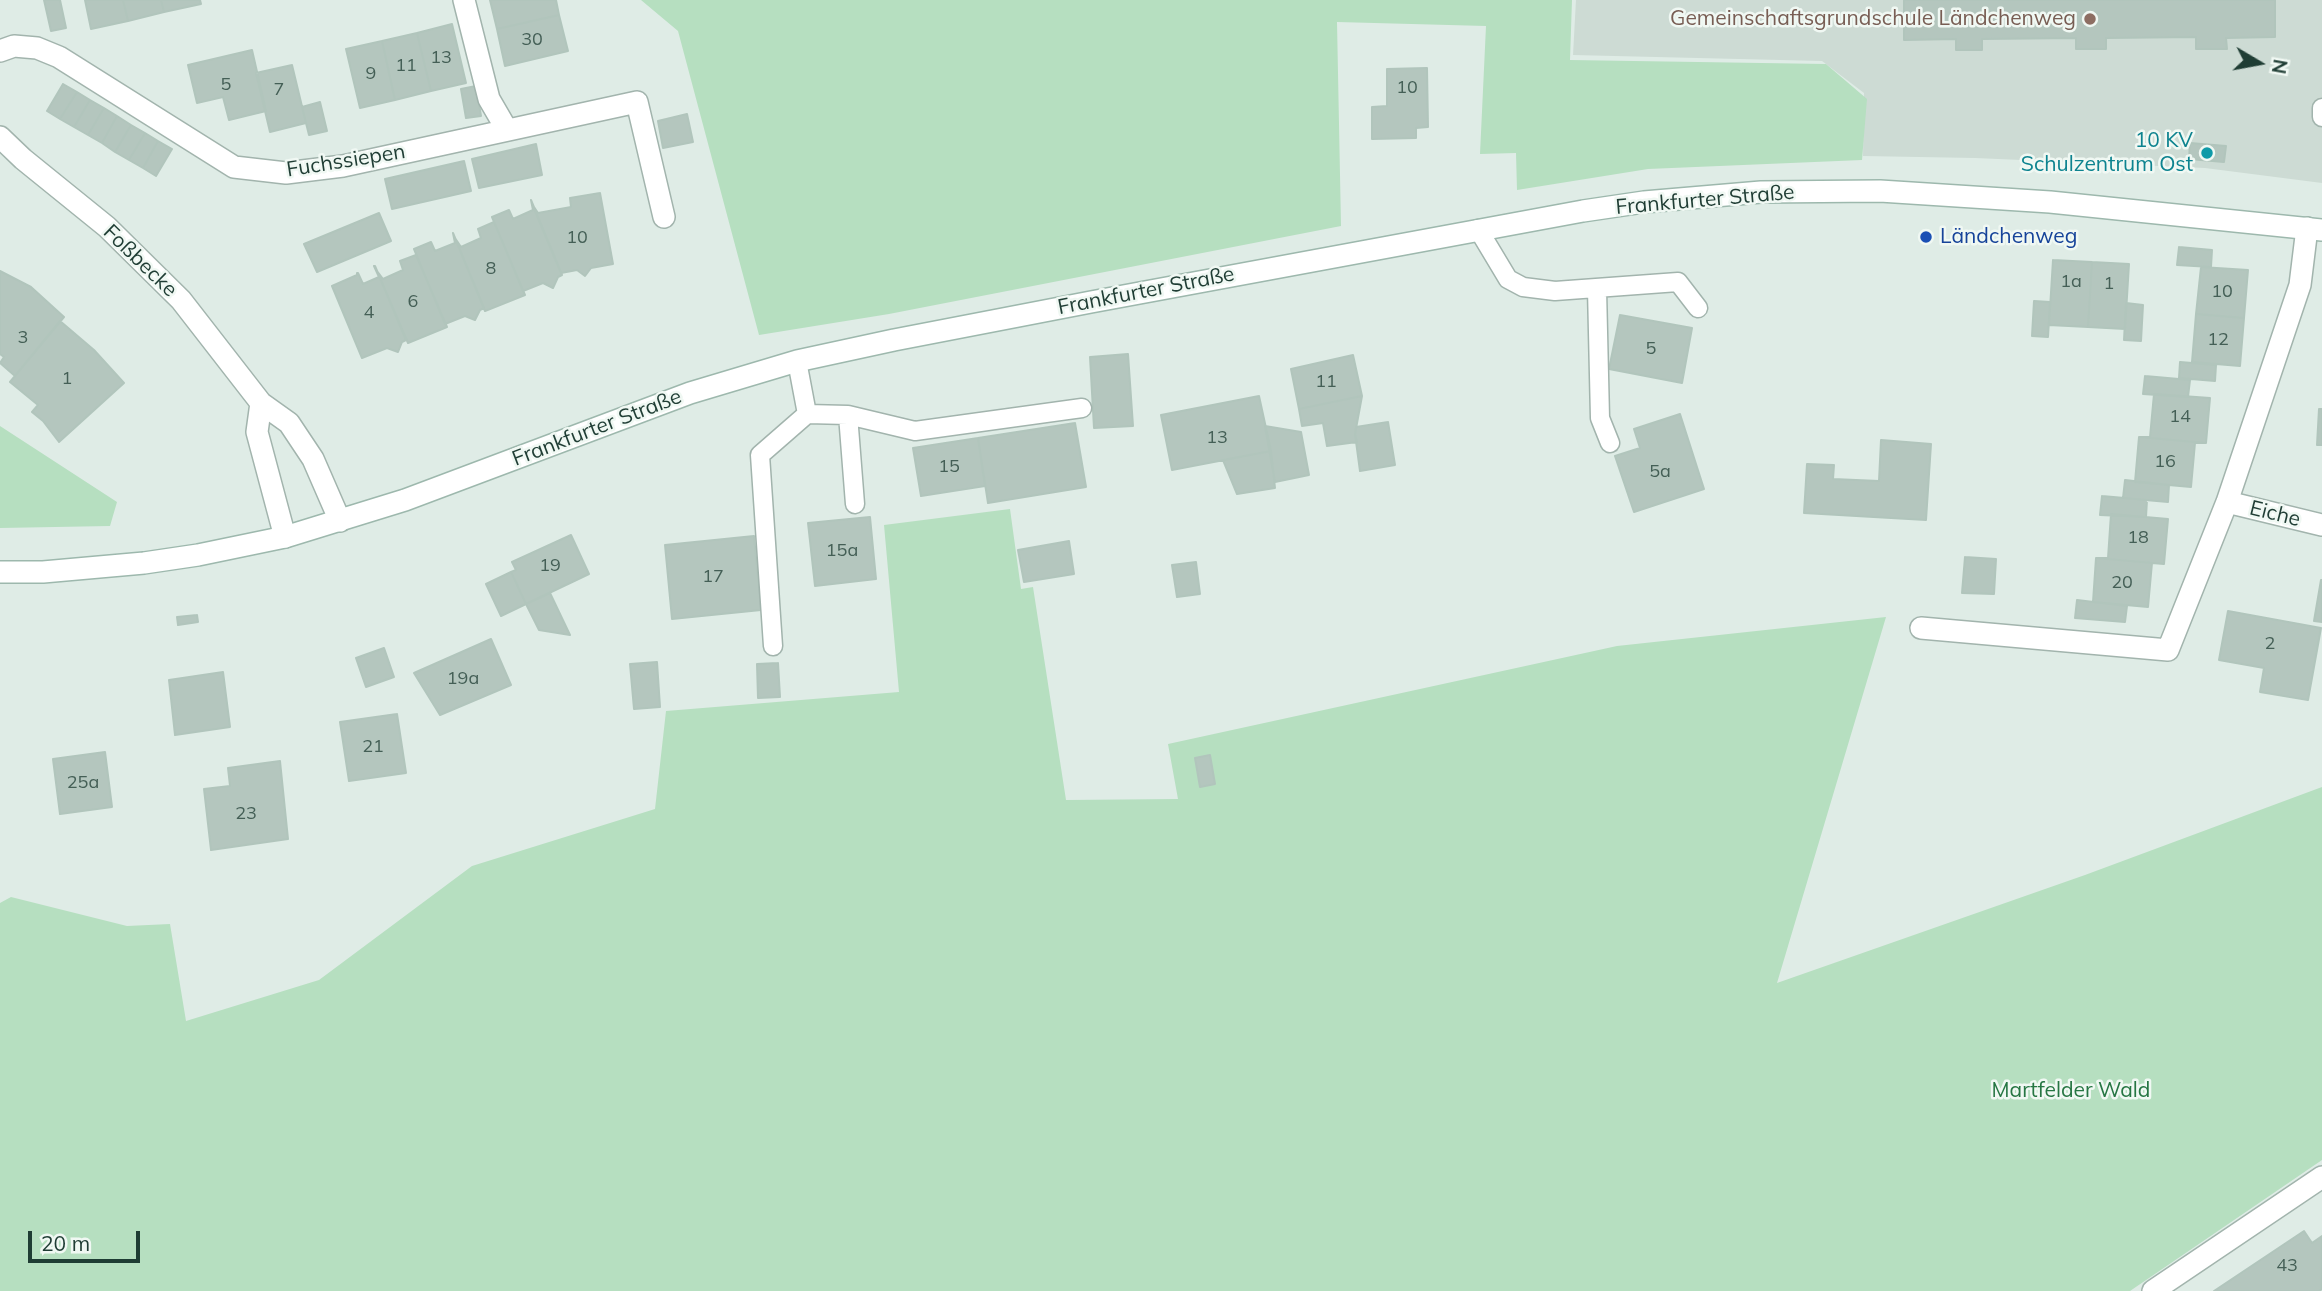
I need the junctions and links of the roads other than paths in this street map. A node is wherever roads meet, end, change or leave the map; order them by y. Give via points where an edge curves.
1 (464, 0) edge
2 (0, 51) edge
3 (2322, 108) edge
4 (2322, 117) edge
5 (508, 130) junction
6 (0, 137) edge
7 (664, 217) dead end
8 (1478, 229) junction
9 (2315, 229) edge
10 (1597, 289) junction
11 (1698, 308) dead end
12 (797, 361) junction
13 (261, 403) junction
14 (1083, 408) dead end
15 (807, 414) junction
16 (848, 415) junction
17 (1610, 443) dead end
18 (2227, 502) junction
19 (855, 504) dead end
20 (340, 521) junction
21 (2322, 525) edge
22 (285, 537) junction
23 (0, 572) edge
24 (1921, 628) dead end
25 (773, 646) dead end
26 (2322, 1177) edge
27 (2153, 1291) edge

1 - 5 street via 489,99
2 - 5 street, Fuchssiepen via 14,46 37,48 59,57 234,167 286,173 343,166
3 - 4 lane
5 - 7 street, Fuchssiepen via 638,102
6 - 13 street, Foßbecke via 107,227 181,300
8 - 9 street, Frankfurter Straße via 1670,200 1760,192 1880,191 2050,202
8 - 10 lane via 1508,279 1523,287
8 - 12 street, Frankfurter Straße
9 - 18 street
10 - 11 lane via 1678,282
10 - 17 lane via 1600,418
12 - 15 lane
12 - 20 street, Frankfurter Straße via 690,393
13 - 20 street, Foßbecke via 289,423 313,459
13 - 22 street via 257,432
14 - 16 lane via 915,431
15 - 16 lane
15 - 25 lane via 760,455
16 - 19 lane
18 - 21 street, Eiche
18 - 24 street via 2168,650
20 - 22 street, Frankfurter Straße
22 - 23 street, Frankfurter Straße via 144,563
26 - 27 street

